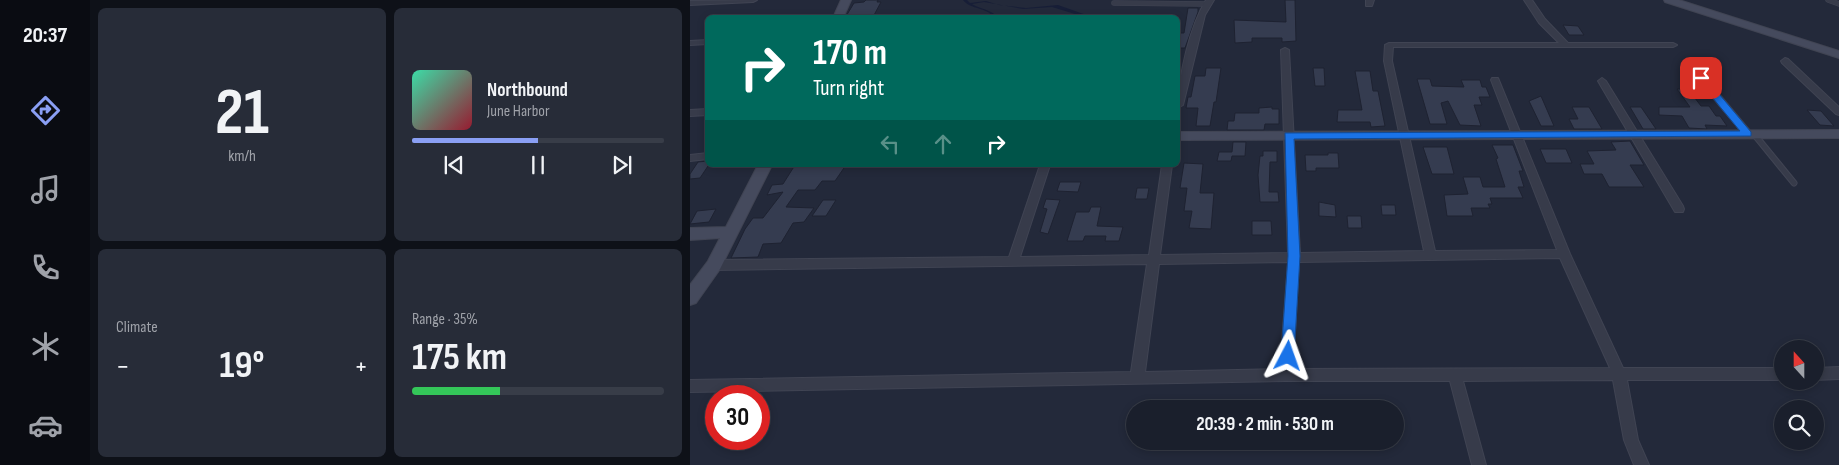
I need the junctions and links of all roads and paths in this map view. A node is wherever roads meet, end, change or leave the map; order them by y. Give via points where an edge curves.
1 (753, 0) edge
2 (846, 0) edge
3 (1528, 0) edge
4 (1669, 0) edge
5 (1828, 0) edge
6 (1209, 2) edge
7 (690, 3) edge
8 (1114, 3) dead end
9 (1839, 4) edge
10 (839, 15) edge
11 (705, 42) edge
12 (690, 43) edge
13 (1566, 45) junction
14 (1673, 45) dead end
15 (1285, 50) dead end
16 (1839, 56) edge
17 (1785, 61) dead end
18 (1701, 78) dead end
19 (1495, 80) dead end
20 (1602, 81) dead end
21 (1180, 96) edge
22 (705, 112) edge
23 (1839, 112) edge
24 (690, 113) edge
25 (1634, 134) junction
26 (1751, 134) junction
27 (1839, 134) edge
28 (1404, 135) junction
29 (1516, 135) junction
30 (1180, 136) edge
31 (1289, 136) junction
32 (705, 156) edge
33 (690, 158) edge
34 (764, 167) edge
35 (1045, 167) edge
36 (1167, 167) edge
37 (1794, 183) dead end
38 (1680, 209) dead end
39 (731, 232) junction
40 (690, 234) edge
41 (1430, 254) junction
42 (1564, 254) junction
43 (1294, 256) junction
44 (1155, 259) junction
45 (1013, 261) junction
46 (714, 265) junction
47 (690, 298) edge
48 (1619, 374) junction
49 (1774, 374) edge
50 (1824, 374) edge
51 (1839, 374) edge
52 (1286, 375) junction
53 (1454, 375) junction
54 (1137, 378) junction
55 (690, 386) edge
56 (1479, 465) edge
57 (1642, 465) edge

1 - 7 street
2 - 10 street
3 - 13 street via 1542,21
4 - 16 street
5 - 9 lane
6 - 8 lane
6 - 21 street via 1201,14
11 - 12 street
13 - 14 street
13 - 28 street via 1389,45 1388,61
15 - 31 street
17 - 23 street
18 - 26 street
19 - 29 street
20 - 25 street
22 - 24 street
25 - 26 street
25 - 29 street
25 - 38 street
26 - 27 street
26 - 37 lane
28 - 29 street
28 - 31 street
28 - 41 street
29 - 42 street
30 - 31 street
31 - 43 street
32 - 33 street
34 - 39 street
35 - 45 street
36 - 44 street
39 - 40 street
39 - 46 street
41 - 42 street
41 - 43 street
42 - 48 street
43 - 44 street
43 - 52 street
44 - 45 street
44 - 54 street
45 - 46 street
46 - 47 street
48 - 49 street
48 - 53 street
48 - 57 street via 1631,440
50 - 51 street
52 - 53 street
52 - 54 street
53 - 56 street
54 - 55 street

